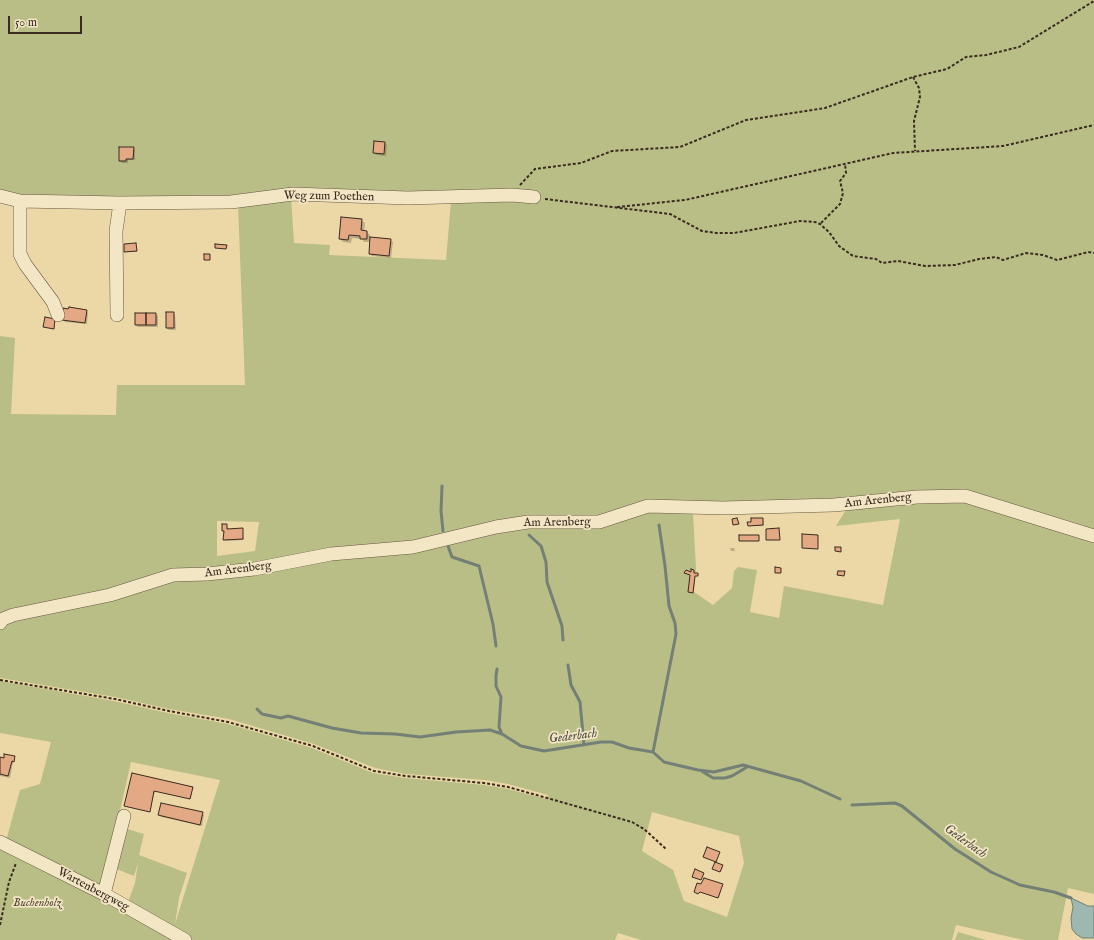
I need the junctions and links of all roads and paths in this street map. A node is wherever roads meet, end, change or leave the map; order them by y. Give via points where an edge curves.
1 (1094, 1) edge
2 (913, 77) junction
3 (1094, 125) edge
4 (915, 151) junction
5 (845, 164) junction
6 (512, 195) junction
7 (0, 196) edge
8 (534, 197) joint
9 (20, 201) junction
10 (120, 203) junction
11 (610, 207) junction
12 (820, 224) junction
13 (1094, 253) edge
14 (58, 315) dead end
15 (117, 315) dead end
16 (1094, 536) edge
17 (0, 622) edge
18 (0, 680) edge
19 (124, 816) dead end
20 (0, 842) edge
21 (666, 849) dead end
22 (23, 853) junction
23 (104, 894) junction
24 (0, 925) edge
25 (185, 940) edge

1 - 2 path via 1019,47 966,57 947,69
2 - 4 path via 919,88 920,97 914,121
2 - 6 path via 825,108 746,120 680,147 612,151 581,163 535,169
3 - 4 path via 1003,146
4 - 5 path via 893,153
5 - 11 path via 685,200
5 - 12 path via 846,173 840,182 843,193 840,204
6 - 8 street, Weg zum Poethen
6 - 10 street, Weg zum Poethen via 408,198 293,194 231,202
7 - 9 street, Weg zum Poethen
8 - 11 path
9 - 10 street, Weg zum Poethen
9 - 14 street via 20,254 53,302
10 - 15 street via 116,230
11 - 12 path via 670,214 702,231 716,233 734,233 800,222
12 - 13 path via 839,246 853,256 876,259 882,263 898,261 925,266 955,264 996,257 1003,260 1026,253 1057,260 1088,252
16 - 17 street, Am Arenberg via 965,496 917,497 834,506 648,506 599,522 528,522 413,547 331,554 246,570 173,574 110,595 13,615
18 - 21 path via 228,722 313,746 374,771 508,787 632,822
19 - 23 street
20 - 22 street, Wartenbergweg
22 - 23 street, Wartenbergweg
22 - 24 path via 13,868
23 - 25 street, Wartenbergweg

